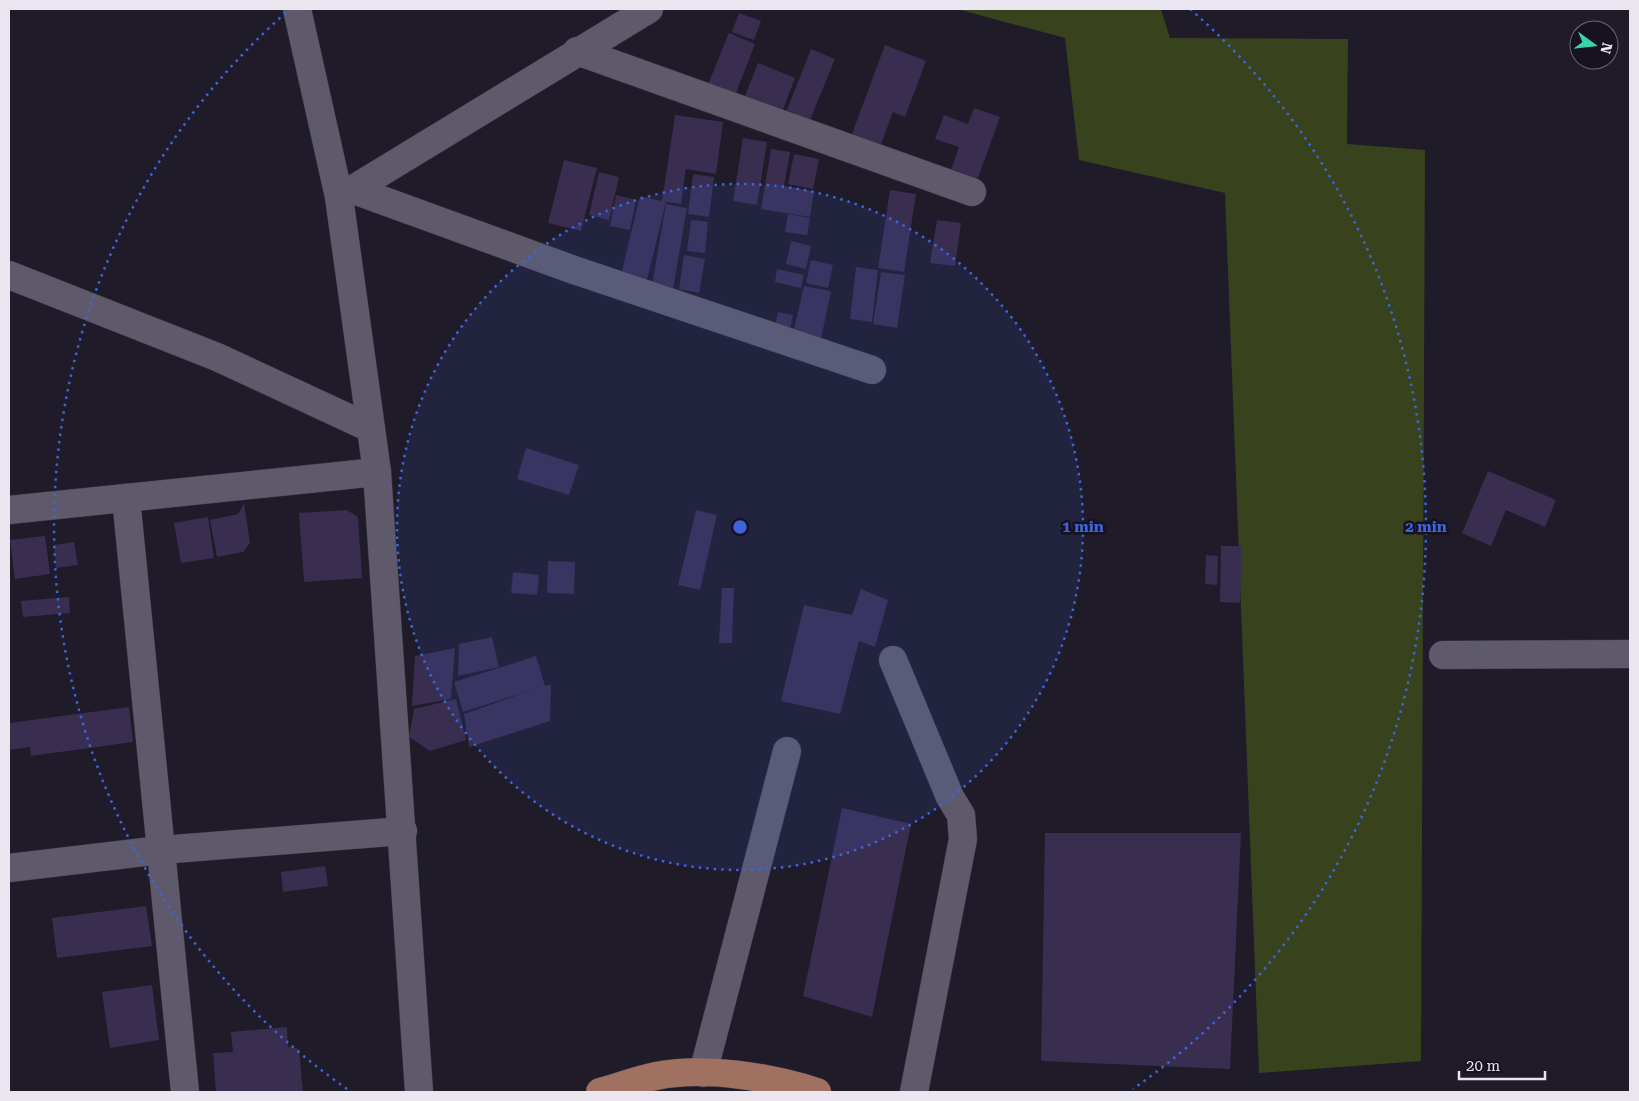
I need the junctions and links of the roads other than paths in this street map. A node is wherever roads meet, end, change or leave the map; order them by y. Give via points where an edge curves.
1 (297, 9) edge
2 (649, 9) edge
3 (576, 51) junction
4 (972, 192) dead end
5 (346, 194) junction
6 (9, 275) edge
7 (872, 370) dead end
8 (370, 428) junction
9 (377, 472) junction
10 (126, 498) junction
11 (9, 510) edge
12 (1630, 654) edge
13 (1443, 655) dead end
14 (893, 660) dead end
15 (786, 751) dead end
16 (403, 831) junction
17 (161, 850) junction
18 (9, 868) edge
19 (703, 1072) junction
20 (185, 1092) edge
21 (419, 1092) edge
22 (600, 1092) edge
23 (816, 1092) edge
24 (914, 1092) edge

1 - 5 street
2 - 3 street
3 - 4 street
3 - 5 street
5 - 7 street
5 - 8 street
6 - 8 street via 217,357
8 - 9 street
9 - 10 street
9 - 16 street
10 - 11 street
10 - 17 street
12 - 13 street
14 - 24 street via 950,797 961,815 963,839
15 - 19 street
16 - 17 street
16 - 21 street
17 - 18 street
17 - 20 street
19 - 22 main road via 656,1076
19 - 23 main road via 736,1075

